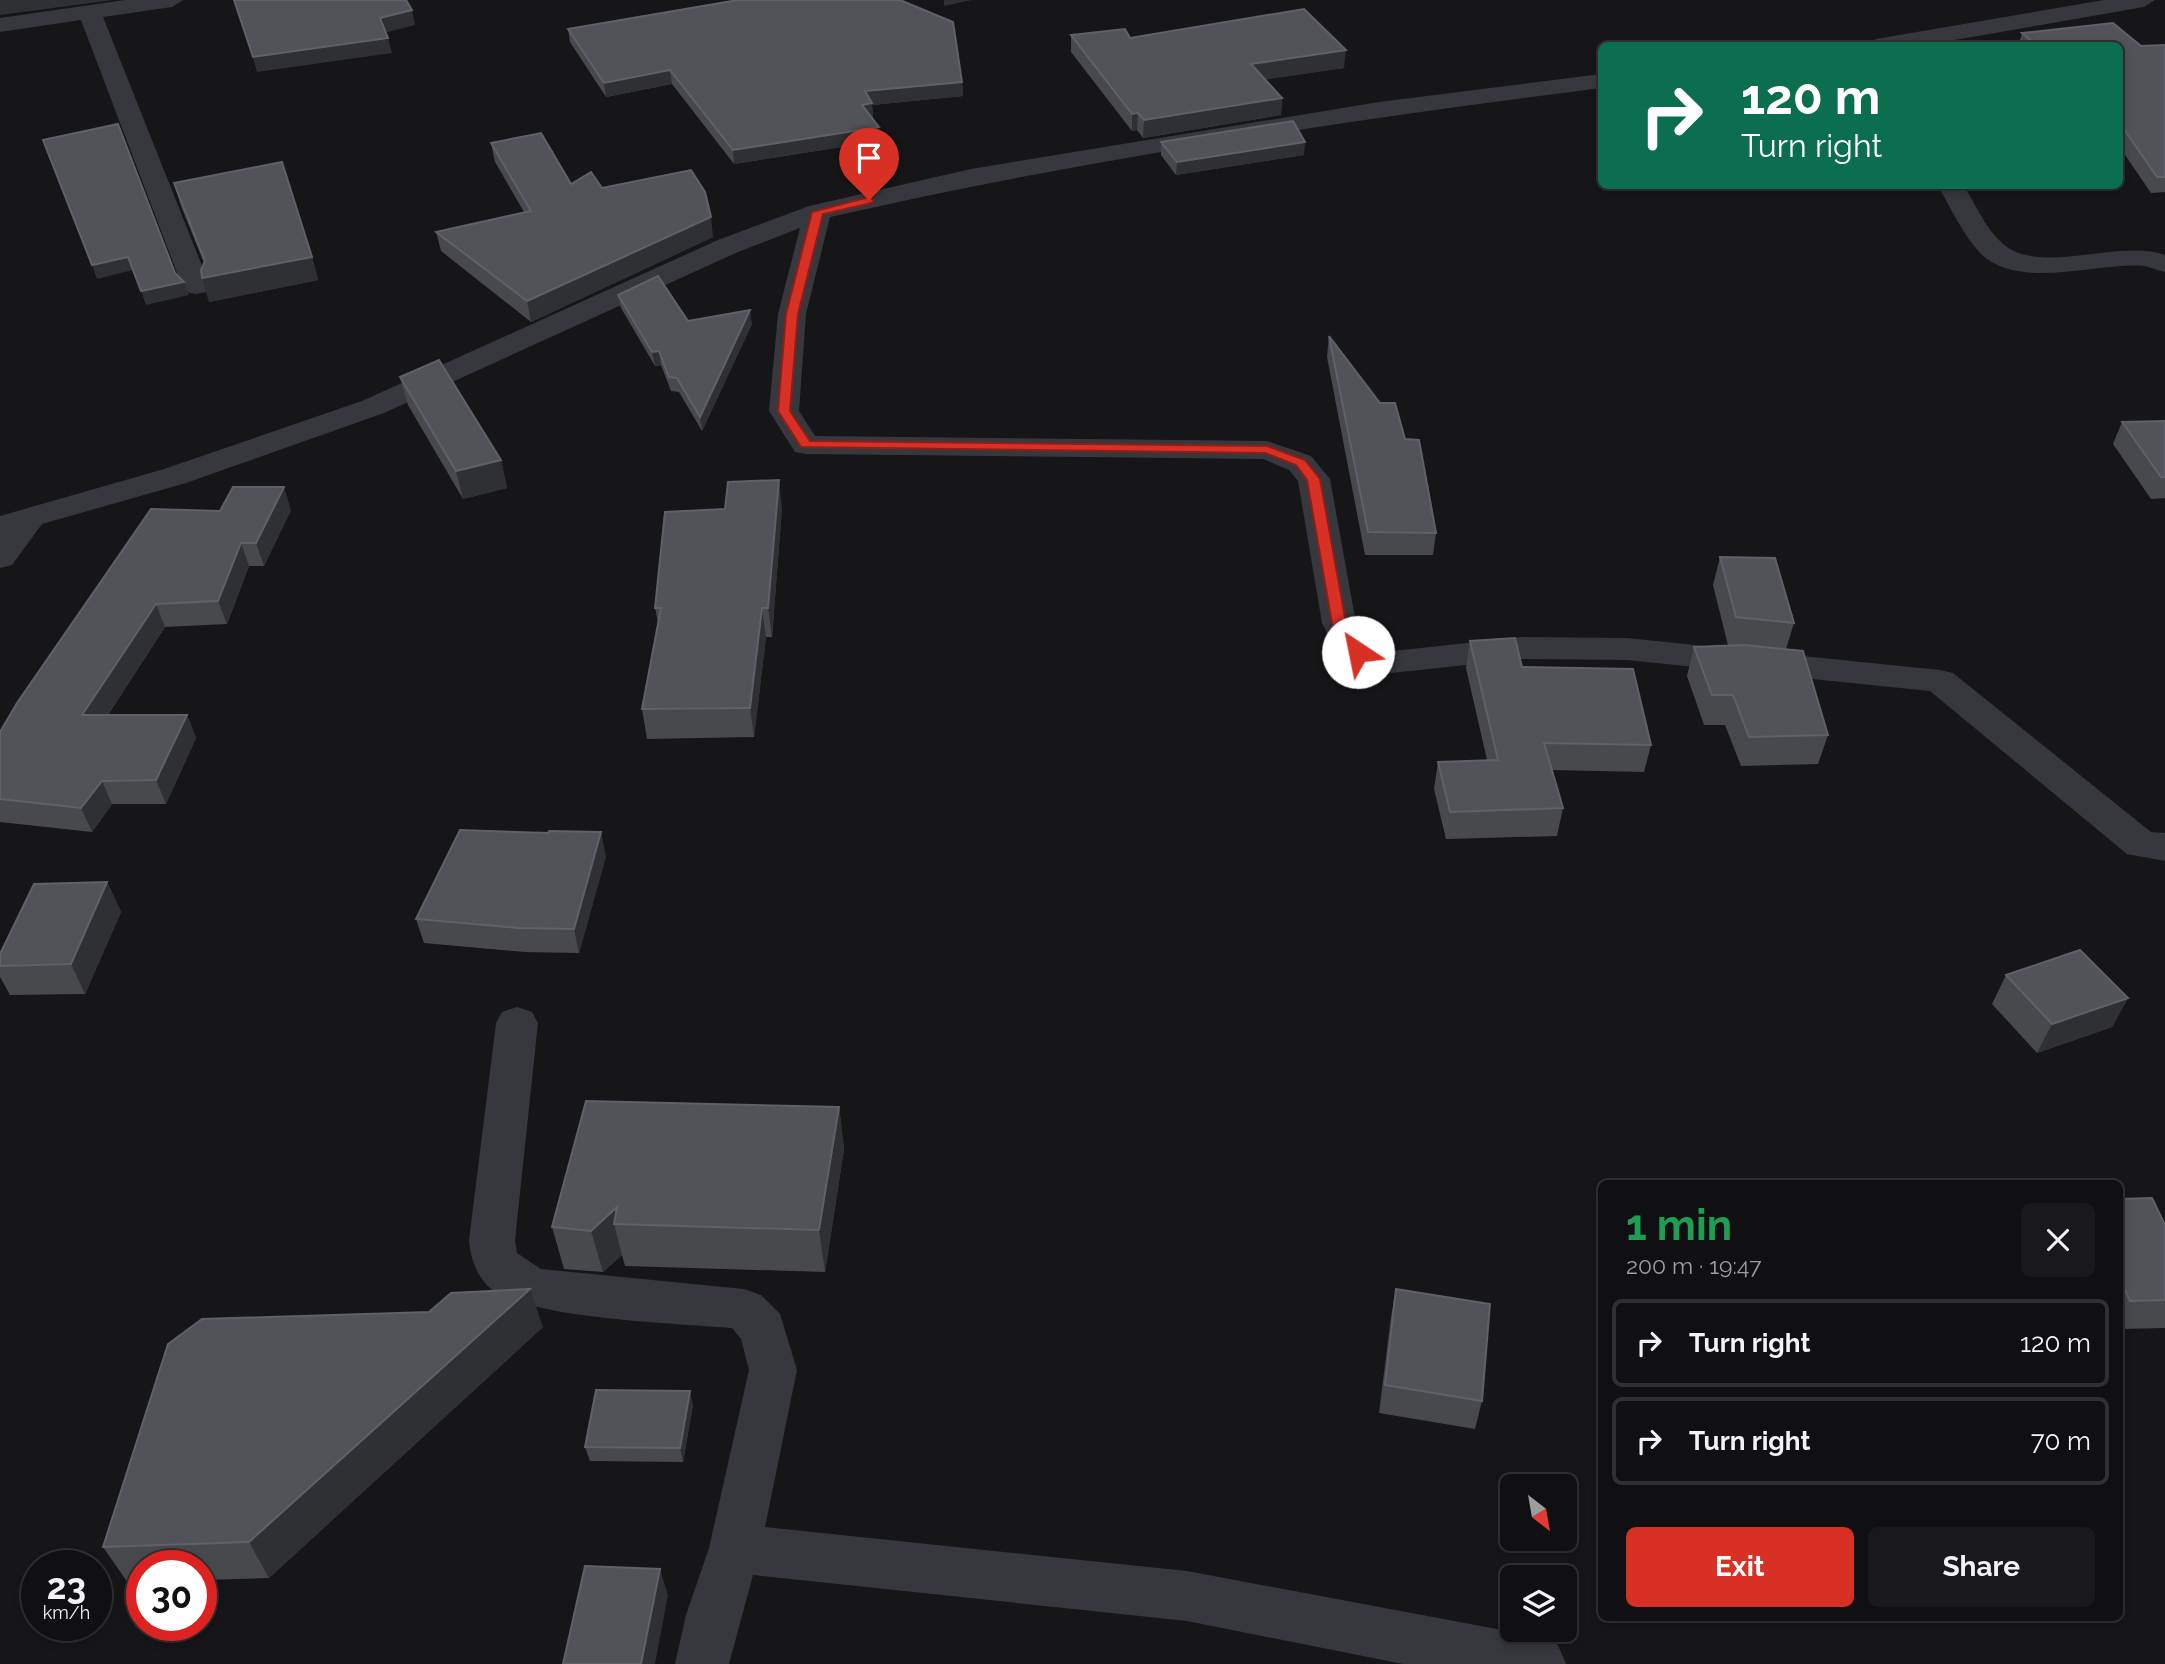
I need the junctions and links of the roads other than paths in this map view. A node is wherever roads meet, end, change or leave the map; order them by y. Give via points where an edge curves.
1 (172, 0) edge
2 (2144, 0) edge
3 (89, 11) junction
4 (0, 24) edge
5 (1899, 42) edge
6 (1598, 81) edge
7 (1953, 189) edge
8 (818, 212) junction
9 (2165, 264) edge
10 (196, 286) dead end
11 (31, 517) junction
12 (0, 526) edge
13 (0, 558) edge
14 (2165, 847) edge
15 (517, 1023) dead end
16 (734, 1548) junction
17 (702, 1664) edge
18 (1539, 1664) edge

1 - 3 street
2 - 5 street
3 - 4 street
3 - 10 street
6 - 8 street via 1379,109 1012,170
7 - 9 street via 1992,248 2019,262 2149,258
8 - 11 street via 728,246 373,407 175,476
8 - 14 street via 792,314 784,411 806,445 1267,450 1300,463 1314,479 1339,623 1358,652 1391,662 1522,648 1627,649 1940,681 2141,844
11 - 12 street
11 - 13 street
15 - 16 street via 492,1251 510,1279 541,1289 744,1308 763,1329 774,1370
16 - 17 street
16 - 18 street via 1187,1596

